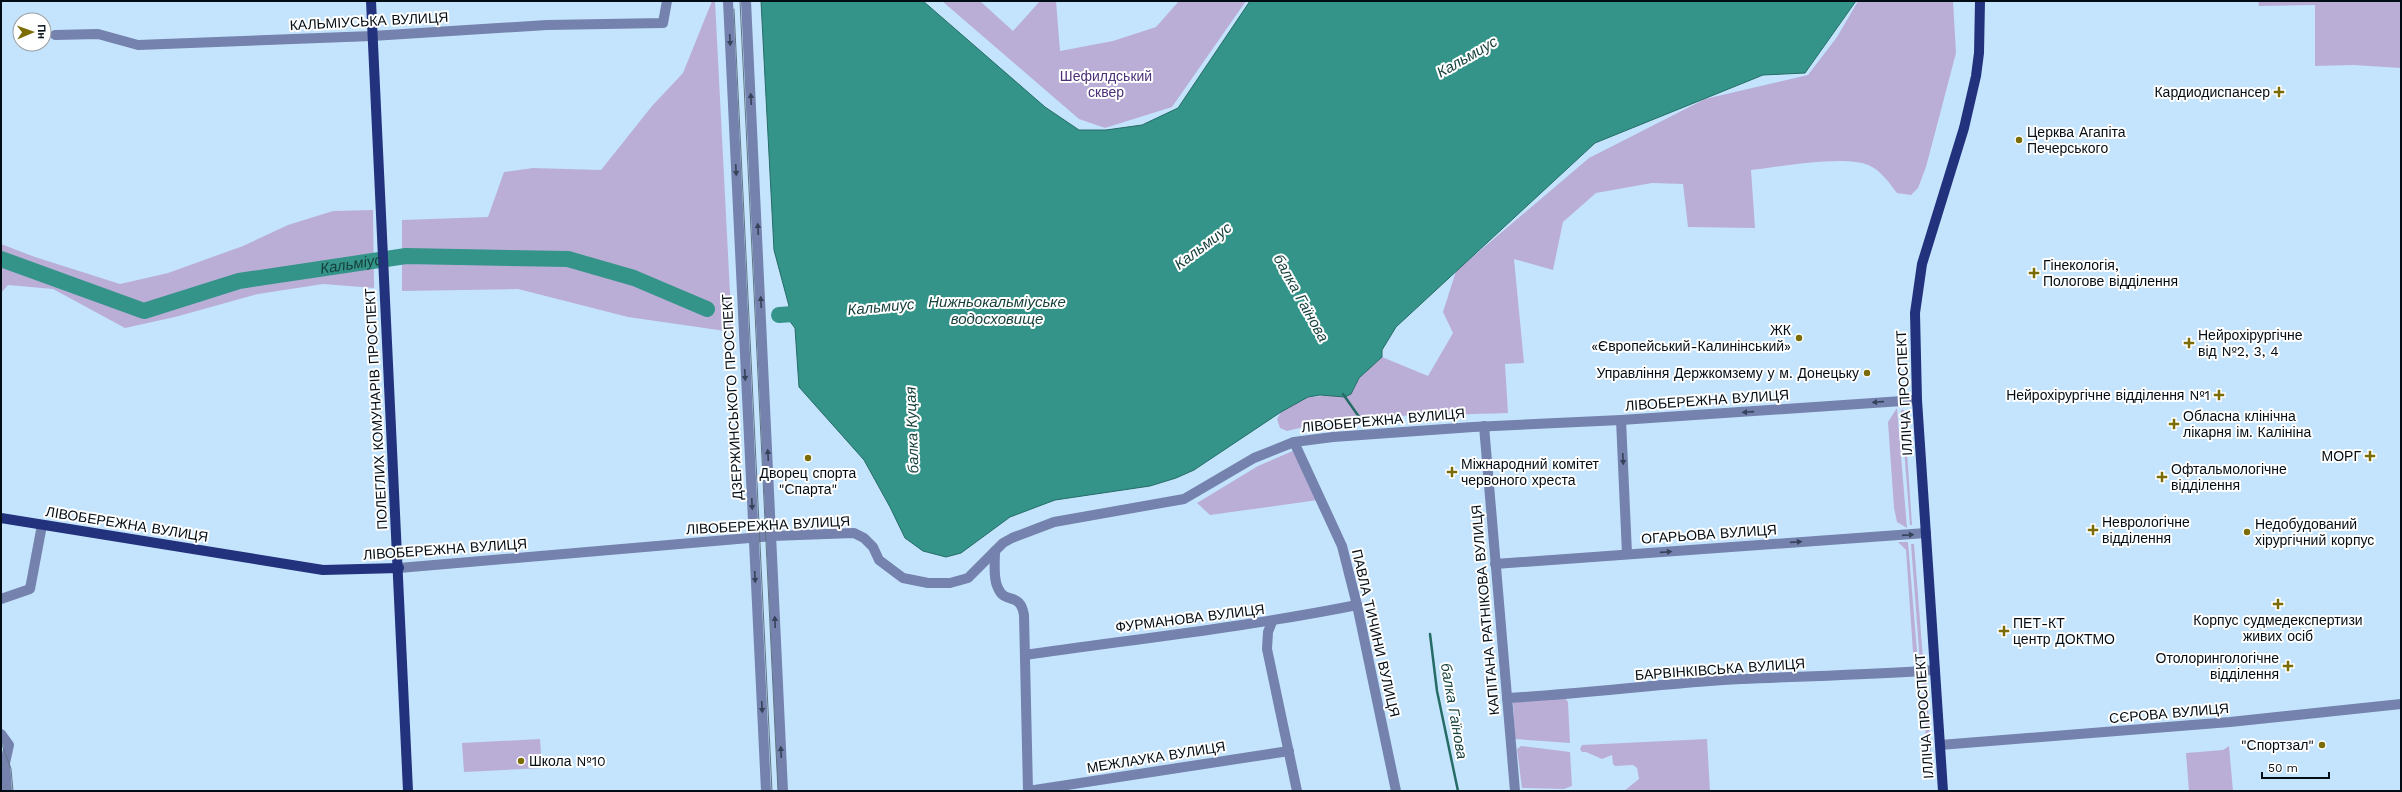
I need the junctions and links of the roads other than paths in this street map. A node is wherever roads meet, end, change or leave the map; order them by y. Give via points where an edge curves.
1 (371, 1) edge
2 (667, 1) edge
3 (728, 1) edge
4 (746, 1) edge
5 (1980, 1) edge
6 (55, 35) dead end
7 (372, 36) junction
8 (1916, 400) junction
9 (1621, 420) junction
10 (1484, 426) junction
11 (1294, 442) junction
12 (1, 518) edge
13 (42, 525) junction
14 (1926, 533) junction
15 (772, 536) junction
16 (753, 538) junction
17 (995, 551) junction
18 (1627, 554) junction
19 (1495, 564) junction
20 (399, 568) junction
21 (1, 599) edge
22 (1357, 605) junction
23 (1272, 622) junction
24 (1025, 655) junction
25 (1935, 670) junction
26 (1507, 698) junction
27 (2401, 704) edge
28 (1, 734) edge
29 (1940, 745) junction
30 (1288, 750) junction
31 (7, 791) edge
32 (408, 791) edge
33 (766, 791) edge
34 (783, 791) edge
35 (1028, 791) edge
36 (1297, 791) edge
37 (1396, 791) edge
38 (1515, 791) edge
39 (1943, 791) edge

1 - 7 main road, ПОЛЕГЛИХ КОМУНАРІВ ПРОСПЕКТ
2 - 7 street, КАЛЬМІУСЬКА ВУЛИЦЯ via 663,23 547,25
3 -> 16 street, ДЗЕРЖИНСЬКОГО ПРОСПЕКТ
15 -> 4 street
5 - 8 main road, ІЛЛІЧА ПРОСПЕКТ via 1980,53 1976,76 1964,128 1922,264 1917,291 1914,346
6 - 7 street, КАЛЬМІУСЬКА ВУЛИЦЯ via 98,34 138,45
7 - 20 main road, ПОЛЕГЛИХ КОМУНАРІВ ПРОСПЕКТ
8 -> 9 street, ЛІВОБЕРЕЖНА ВУЛИЦЯ
8 - 14 main road, ІЛЛІЧА ПРОСПЕКТ
9 - 10 street, ЛІВОБЕРЕЖНА ВУЛИЦЯ
9 -> 18 street
10 - 11 street, ЛІВОБЕРЕЖНА ВУЛИЦЯ
10 - 19 street, КАПІТАНА РАТНІКОВА ВУЛИЦЯ
11 - 17 street, ЛІВОБЕРЕЖНА ВУЛИЦЯ via 1254,458 1184,499 1054,522 1012,538
11 - 22 street, ПАВЛА ТИЧИНИ ВУЛИЦЯ via 1342,546
12 - 13 main road, ЛІВОБЕРЕЖНА ВУЛИЦЯ
13 - 20 main road, ЛІВОБЕРЕЖНА ВУЛИЦЯ via 322,570
13 - 21 street via 30,589
18 -> 14 street, ОГАРЬОВА ВУЛИЦЯ
14 - 25 main road, ІЛЛІЧА ПРОСПЕКТ
15 - 16 street, ЛІВОБЕРЕЖНА ВУЛИЦЯ
15 - 17 street, ЛІВОБЕРЕЖНА ВУЛИЦЯ via 854,533 869,542 879,560 890,570 903,578 928,583 961,581
34 -> 15 street
16 - 20 street, ЛІВОБЕРЕЖНА ВУЛИЦЯ
16 -> 33 street, ДЗЕРЖИНСЬКОГО ПРОСПЕКТ
17 - 24 street via 998,588 1003,595 1022,604
18 - 19 street, ОГАРЬОВА ВУЛИЦЯ
19 - 26 street, КАПІТАНА РАТНІКОВА ВУЛИЦЯ
20 - 32 main road, ПОЛЕГЛИХ КОМУНАРІВ ПРОСПЕКТ
22 - 23 street, ФУРМАНОВА ВУЛИЦЯ
22 - 37 street, ПАВЛА ТИЧИНИ ВУЛИЦЯ
23 - 24 street, ФУРМАНОВА ВУЛИЦЯ via 1226,626
23 - 30 street via 1268,632 1267,649
24 - 35 street
25 - 26 street, БАРВІНКІВСЬКА ВУЛИЦЯ via 1837,677 1741,679 1572,695
25 - 29 main road, ІЛЛІЧА ПРОСПЕКТ
26 - 38 street, КАПІТАНА РАТНІКОВА ВУЛИЦЯ
27 - 29 street, СЄРОВА ВУЛИЦЯ via 2230,722
28 - 31 street via 9,745 5,763
29 - 39 main road, ІЛЛІЧА ПРОСПЕКТ
30 - 35 street, МЕЖЛАУКА ВУЛИЦЯ
30 - 36 street

